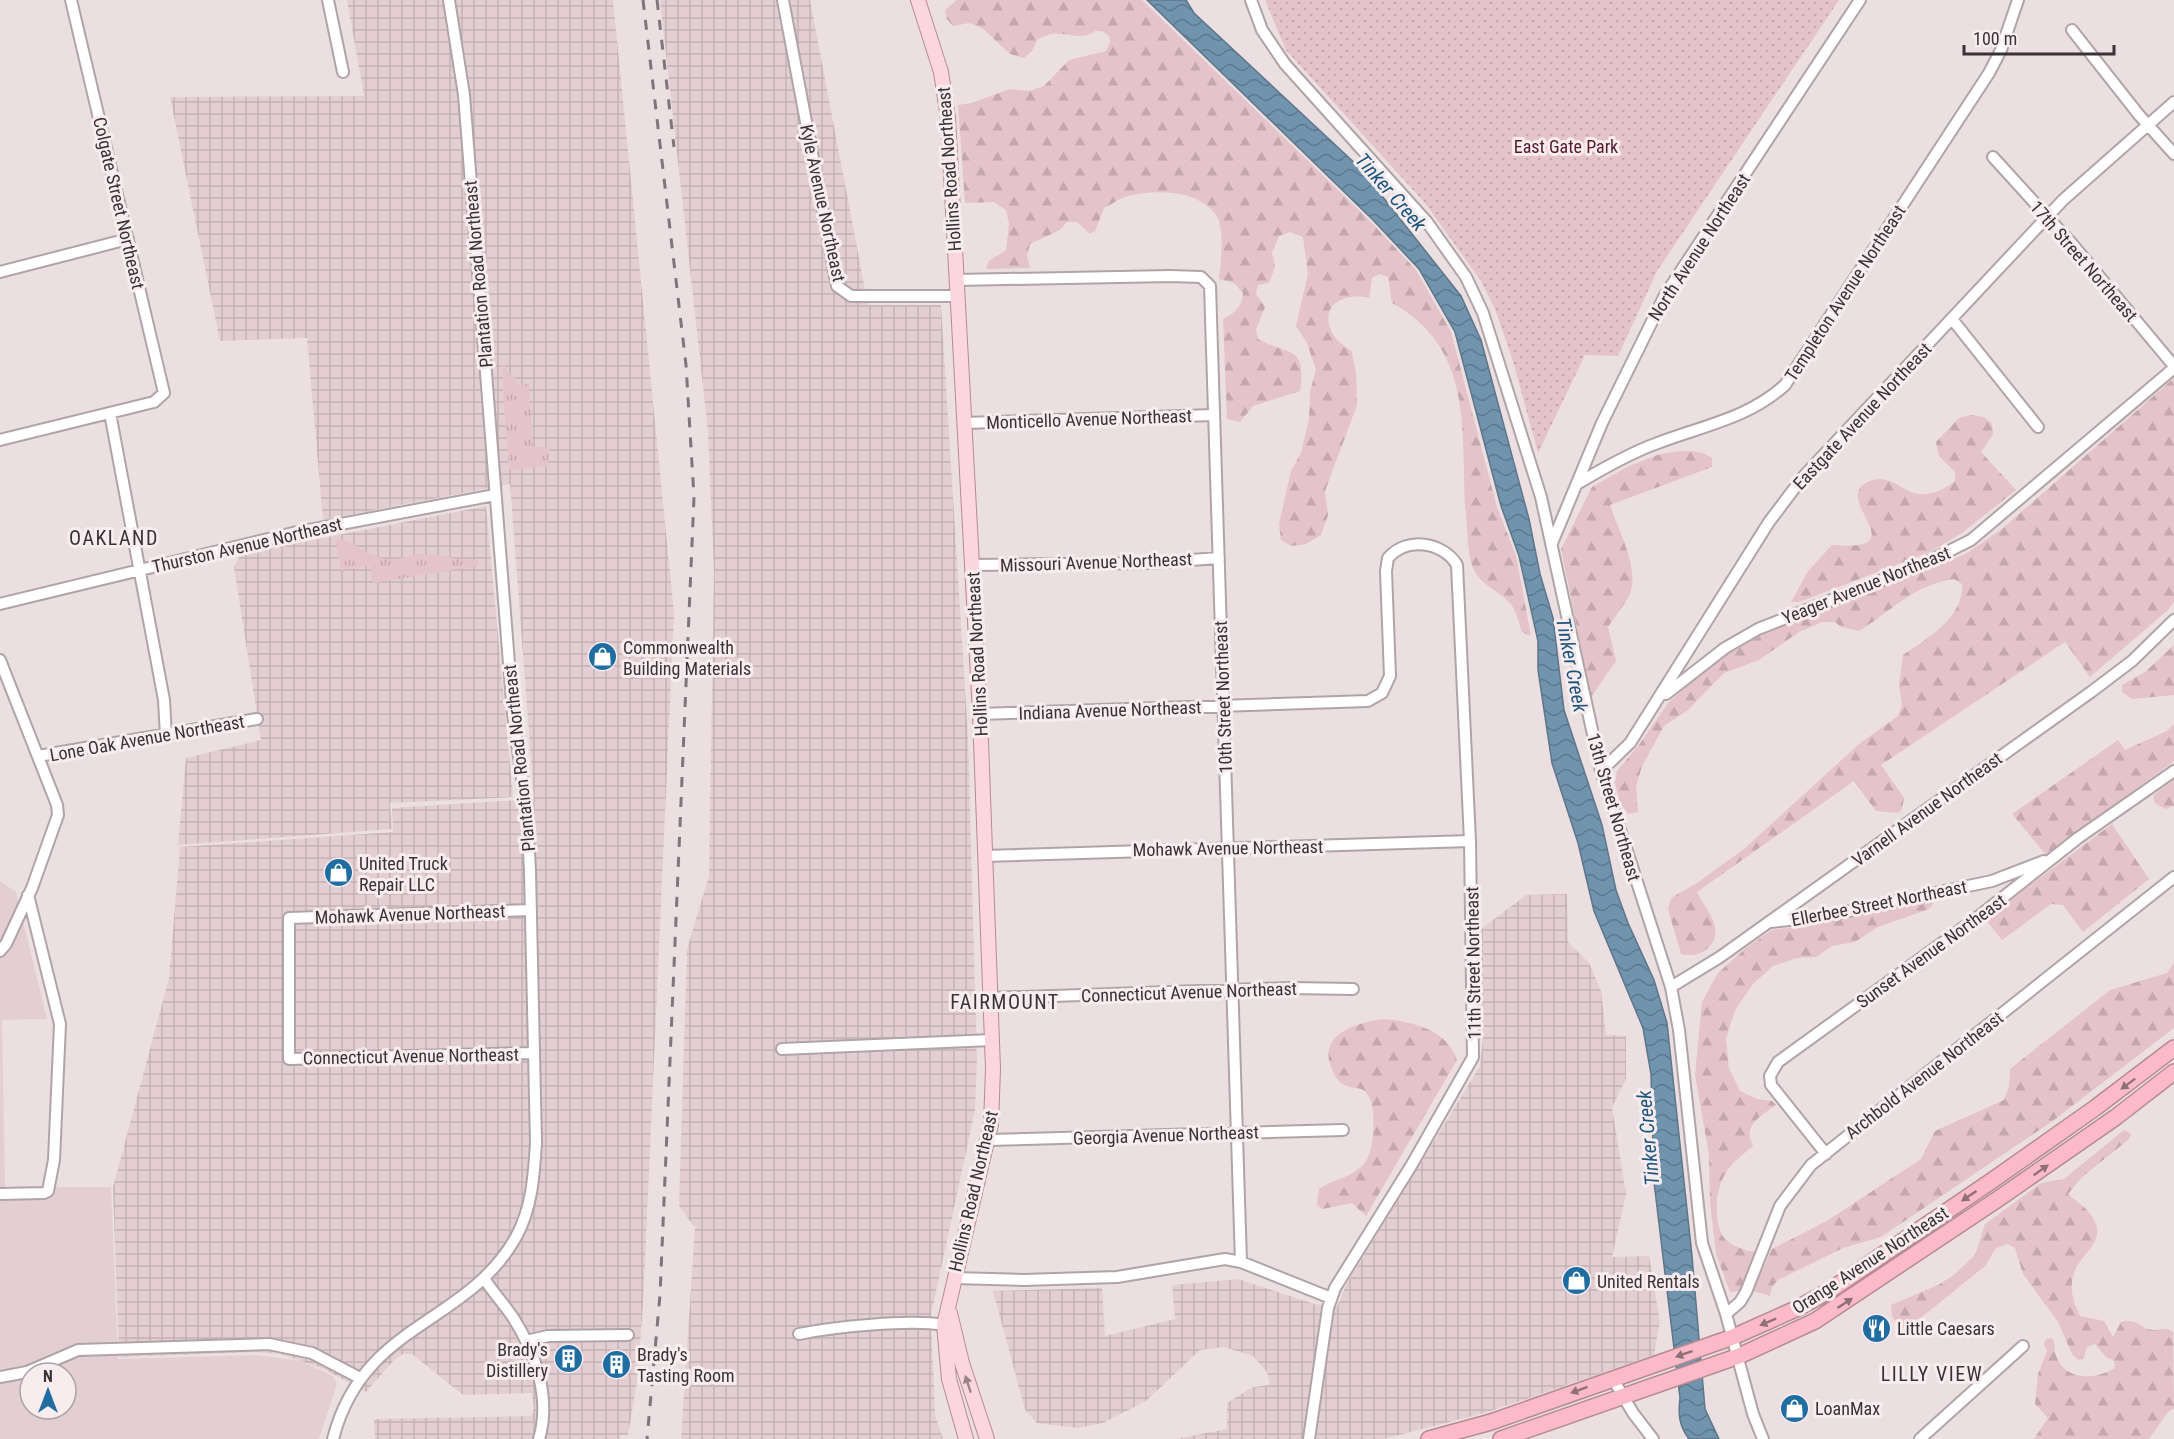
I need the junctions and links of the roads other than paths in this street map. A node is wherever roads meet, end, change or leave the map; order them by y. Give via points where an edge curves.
1 (71, 0) edge
2 (328, 0) edge
3 (449, 0) edge
4 (783, 0) edge
5 (918, 0) edge
6 (1251, 0) edge
7 (1860, 0) edge
8 (2018, 0) edge
9 (2072, 30) dead end
10 (343, 72) dead end
11 (2174, 102) edge
12 (2148, 125) junction
13 (2174, 154) edge
14 (1993, 157) dead end
15 (2048, 218) junction
16 (128, 239) junction
17 (0, 272) edge
18 (957, 280) junction
19 (957, 296) junction
20 (1952, 319) junction
21 (2174, 367) edge
22 (110, 413) junction
23 (1214, 415) junction
24 (964, 423) junction
25 (2038, 427) dead end
26 (0, 440) edge
27 (1577, 484) junction
28 (495, 495) junction
29 (1552, 544) junction
30 (1220, 558) junction
31 (972, 565) junction
32 (138, 571) junction
33 (0, 604) edge
34 (2174, 620) edge
35 (0, 660) edge
36 (1382, 693) joint
37 (1661, 698) junction
38 (1224, 705) junction
39 (980, 714) junction
40 (257, 719) dead end
41 (166, 736) junction
42 (38, 756) junction
43 (1601, 771) junction
44 (2174, 771) edge
45 (1470, 841) junction
46 (1228, 847) junction
47 (986, 856) junction
48 (2056, 856) junction
49 (2174, 877) edge
50 (28, 895) junction
51 (531, 910) junction
52 (1768, 922) junction
53 (0, 951) edge
54 (1671, 987) junction
55 (1353, 989) dead end
56 (1232, 990) junction
57 (990, 998) junction
58 (992, 1040) junction
59 (2174, 1048) edge
60 (782, 1049) dead end
61 (533, 1053) junction
62 (290, 1059) joint
63 (2174, 1072) edge
64 (1343, 1130) dead end
65 (1236, 1132) junction
66 (988, 1140) junction
67 (1826, 1154) junction
68 (0, 1194) edge
69 (1241, 1262) junction
70 (484, 1278) junction
71 (954, 1278) junction
72 (1331, 1298) junction
73 (949, 1308) junction
74 (1726, 1314) junction
75 (944, 1325) junction
76 (799, 1334) dead end
77 (628, 1335) dead end
78 (1733, 1337) junction
79 (526, 1341) junction
80 (2023, 1346) dead end
81 (1739, 1356) junction
82 (0, 1377) edge
83 (360, 1378) junction
84 (1613, 1378) junction
85 (1622, 1397) junction
86 (333, 1439) edge
87 (539, 1439) edge
88 (966, 1439) edge
89 (987, 1439) edge
90 (1309, 1439) edge
91 (1428, 1439) edge
92 (1502, 1439) edge
93 (1653, 1439) edge
94 (1762, 1439) edge
95 (1920, 1439) edge

1 - 16 street, Colgate Street Northeast
2 - 10 street
3 - 28 street, Plantation Road Northeast via 464,95
4 - 19 street, Kyle Avenue Northeast via 837,286 851,296
5 - 18 main road, Hollins Road Northeast via 945,92
6 - 29 street, 13th Street Northeast via 1262,30 1285,64 1427,222 1466,277 1501,366
7 - 27 street, North Avenue Northeast via 1665,295 1602,423
8 - 27 street, Templeton Avenue Northeast via 1989,73 1785,385 1736,417 1647,447
9 - 12 street
11 - 12 street, Eastgate Avenue Northeast
12 - 13 street
12 - 15 street, Eastgate Avenue Northeast
14 - 15 street, 17th Street Northeast
15 - 20 street, Eastgate Avenue Northeast
15 - 21 street, 17th Street Northeast
16 - 17 street
16 - 22 street, Colgate Street Northeast via 164,393 154,402
18 - 19 main road, Hollins Road Northeast
18 - 23 street, 10th Street Northeast via 1205,278 1210,286
19 - 24 main road, Hollins Road Northeast
20 - 25 street
20 - 37 street, Eastgate Avenue Northeast via 1789,494
21 - 37 street, Yeager Avenue Northeast via 1971,540 1923,564 1758,629 1725,648
22 - 26 street
22 - 32 street
23 - 24 street, Monticello Avenue Northeast
23 - 30 street, 10th Street Northeast
24 - 31 main road, Hollins Road Northeast
27 - 29 street, North Avenue Northeast
28 - 32 street, Thurston Avenue Northeast via 293,533
28 - 51 street, Plantation Road Northeast via 518,764 527,814
29 - 43 street, 13th Street Northeast
30 - 31 street, Missouri Avenue Northeast
30 - 38 street, 10th Street Northeast
31 - 39 main road, Hollins Road Northeast
32 - 33 street, Thurston Avenue Northeast
32 - 41 street via 164,700
34 - 52 street, Varnell Avenue Northeast via 2132,661 2091,692
35 - 42 street
36 - 38 street, Indiana Avenue Northeast via 1357,703
36 - 45 street, 11th Street Northeast via 1390,676 1388,558 1399,549 1420,545 1440,548 1452,557 1460,573
37 - 43 street, Eastgate Avenue Northeast via 1630,743
38 - 39 street, Indiana Avenue Northeast
38 - 46 street, 10th Street Northeast
39 - 47 main road, Hollins Road Northeast
40 - 41 street, Lone Oak Avenue Northeast
41 - 42 street, Lone Oak Avenue Northeast
42 - 50 street via 58,815
43 - 54 street, 13th Street Northeast
44 - 48 street, Sunset Avenue Northeast
45 - 46 street, Mohawk Avenue Northeast
45 - 72 street, 11th Street Northeast via 1473,1057
46 - 47 street, Mohawk Avenue Northeast
46 - 56 street, 10th Street Northeast
47 - 57 main road, Hollins Road Northeast
48 - 52 street, Ellerbee Street Northeast via 1992,881 1825,916
48 - 67 street, Sunset Avenue Northeast via 1778,1062 1772,1070 1771,1085
49 - 67 street, Archbold Avenue Northeast
50 - 53 street
50 - 68 street via 60,1024 54,1160 48,1191
51 - 61 street, Plantation Road Northeast
51 - 62 street, Mohawk Avenue Northeast via 290,918
52 - 54 street, Varnell Avenue Northeast
54 - 74 street, 13th Street Northeast via 1699,1227
55 - 56 street, Connecticut Avenue Northeast
56 - 57 street, Connecticut Avenue Northeast
56 - 65 street, 10th Street Northeast
57 - 58 main road, Hollins Road Northeast
58 - 60 street
58 - 66 main road, Hollins Road Northeast via 993,1101
59 -> 78 highway, Orange Avenue Northeast via 2086,1115 1829,1291
61 - 62 street, Connecticut Avenue Northeast
61 - 70 street, Plantation Road Northeast via 536,1143 531,1196 516,1236
81 -> 63 highway, Orange Avenue Northeast via 1796,1331 1844,1303 2084,1140
64 - 65 street, Georgia Avenue Northeast
65 - 66 street, Georgia Avenue Northeast
65 - 69 street, 10th Street Northeast
66 - 71 main road, Hollins Road Northeast
67 - 74 street, Archbold Avenue Northeast via 1800,1177 1780,1206 1746,1292
69 - 71 street via 1215,1260 1117,1277
69 - 72 street
70 - 79 street
70 - 83 street, Plantation Road Northeast via 386,1349
71 - 73 main road, Hollins Road Northeast
72 - 90 street, 11th Street Northeast
73 - 75 main road, Hollins Road Northeast
89 -> 73 main road, Hollins Road Northeast
74 - 78 street, 13th Street Northeast
75 - 76 street via 855,1327
75 - 88 main road, Hollins Road Northeast via 949,1379
77 - 79 street via 548,1336
78 - 81 street, 13th Street Northeast
78 -> 84 highway, Orange Avenue Northeast
79 - 87 street via 541,1386 543,1425
80 - 95 street
81 - 85 highway, Orange Avenue Northeast
81 - 94 street, 13th Street Northeast
82 - 83 street via 15,1376 66,1353 84,1350 269,1344 312,1353
83 - 86 street, Plantation Road Northeast via 343,1407
84 - 85 street
84 -> 91 highway, Orange Avenue Northeast via 1491,1422
85 - 92 highway, Orange Avenue Northeast
85 - 93 street

